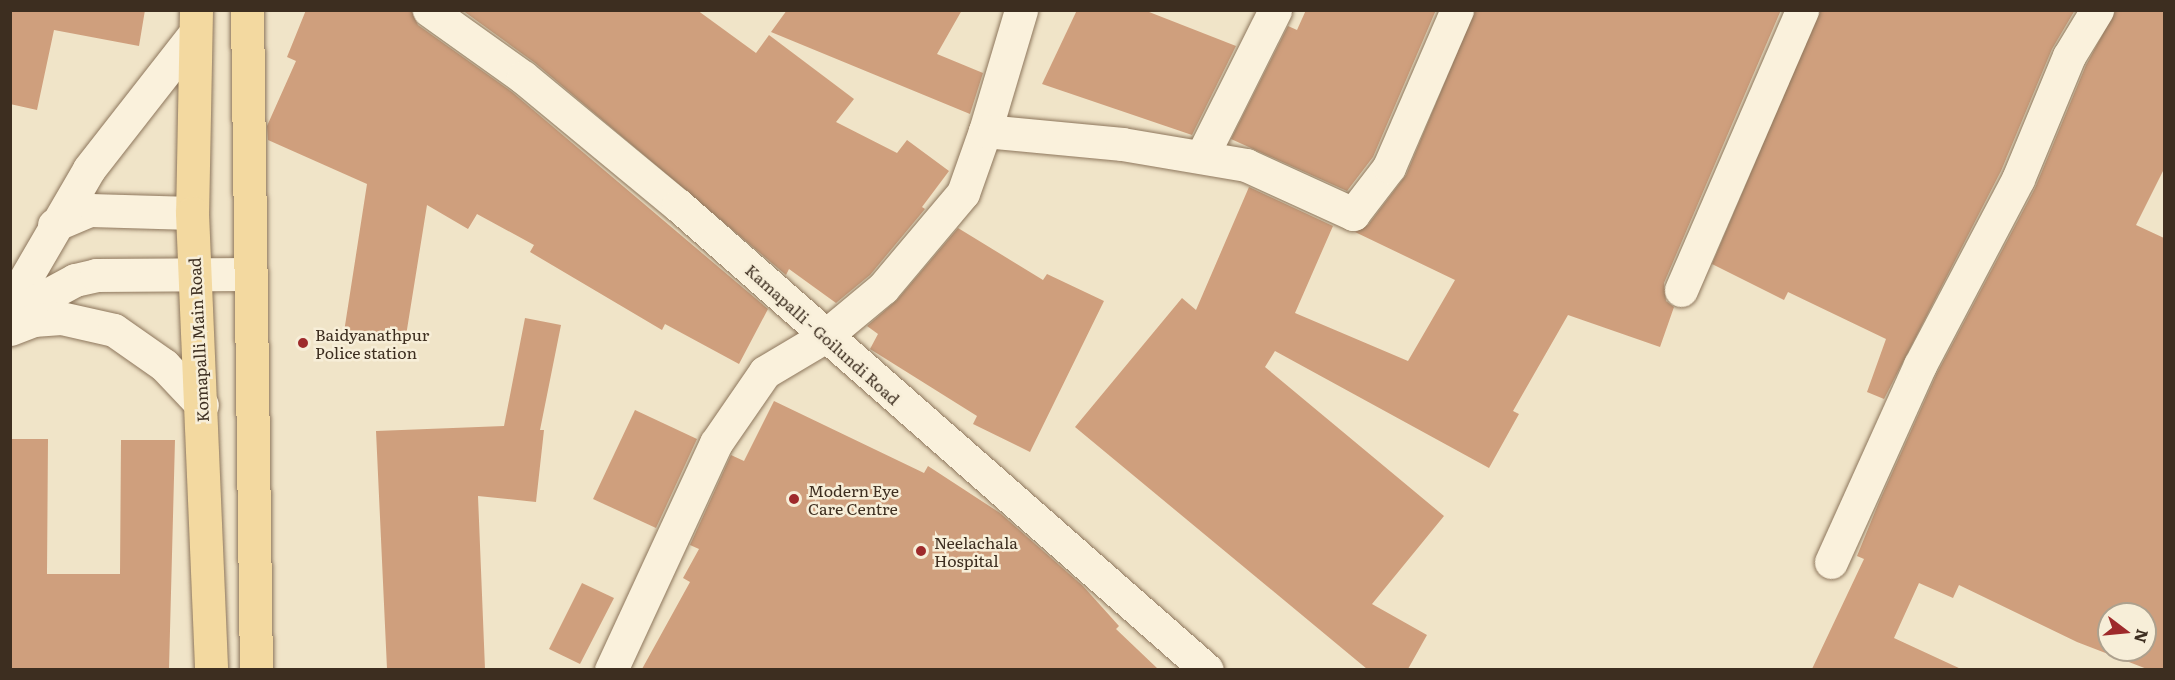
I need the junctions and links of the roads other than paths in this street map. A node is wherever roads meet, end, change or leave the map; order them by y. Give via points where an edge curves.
1 (247, 10) edge
2 (429, 10) edge
3 (1021, 10) edge
4 (1275, 10) edge
5 (1457, 10) edge
6 (1802, 10) edge
7 (2097, 10) edge
8 (194, 24) edge
9 (985, 131) junction
10 (1202, 156) junction
11 (192, 213) junction
12 (54, 225) junction
13 (194, 273) junction
14 (248, 274) junction
15 (1681, 291) dead end
16 (10, 305) edge
17 (10, 329) edge
18 (824, 337) junction
19 (202, 405) junction
20 (1831, 562) dead end
21 (211, 669) edge
22 (256, 669) edge
23 (611, 669) edge
24 (1207, 669) edge

1 - 14 main road
2 - 18 street, Kamapalli - Goilundi Road via 541,92 708,231
3 - 9 street
4 - 10 street
5 - 10 street via 1389,166 1353,214 1246,165
6 - 15 street
7 - 20 street via 2069,56 2018,178 1920,365
8 - 11 main road, Komapalli Main Road
8 - 12 street via 89,169
9 - 10 street
9 - 18 street via 963,193 883,288
11 - 12 street via 90,210
11 - 13 main road, Komapalli Main Road
12 - 16 street
13 - 14 street
13 - 17 street via 126,272 75,280 38,300
13 - 19 main road, Komapalli Main Road
14 - 22 main road
17 - 19 street via 33,320 61,318 114,330 164,365
18 - 23 street via 765,372 716,443
18 - 24 street, Kamapalli - Goilundi Road
19 - 21 main road, Komapalli Main Road

